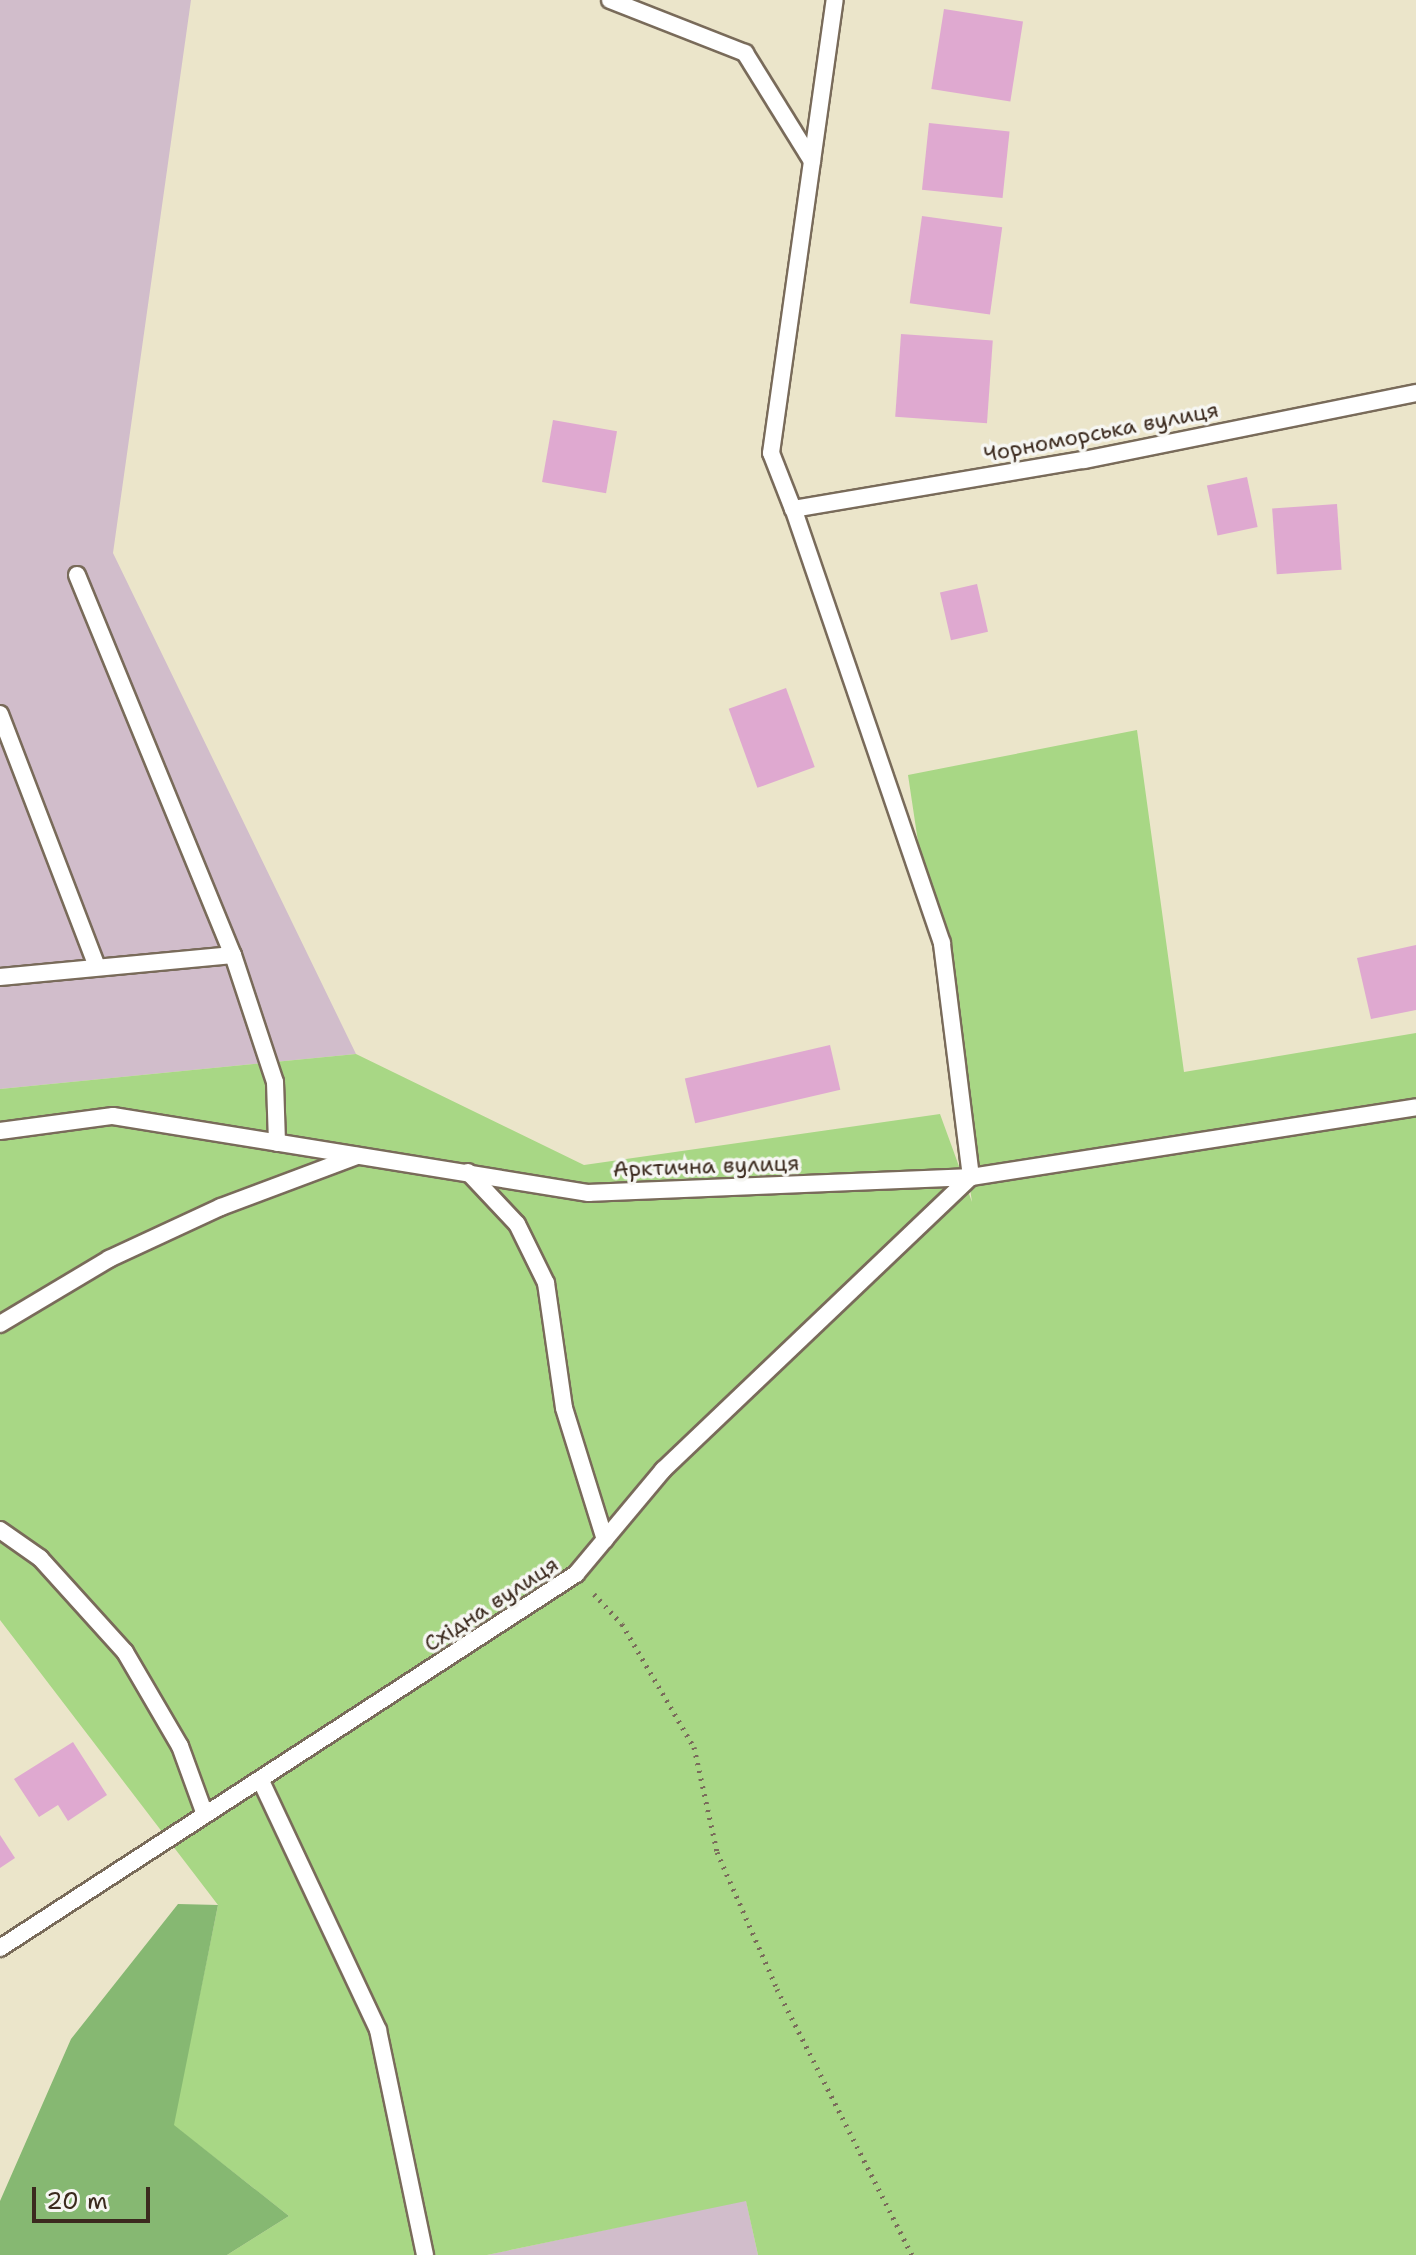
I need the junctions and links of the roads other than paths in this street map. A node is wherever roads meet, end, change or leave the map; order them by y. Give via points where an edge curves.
1 (610, 0) edge
2 (835, 0) edge
3 (812, 161) junction
4 (1416, 393) edge
5 (793, 509) junction
6 (77, 575) dead end
7 (0, 714) edge
8 (233, 955) junction
9 (97, 967) junction
10 (0, 977) edge
11 (1416, 1107) edge
12 (0, 1131) edge
13 (277, 1143) junction
14 (358, 1155) junction
15 (468, 1172) junction
16 (971, 1177) junction
17 (0, 1324) edge
18 (0, 1530) edge
19 (605, 1540) junction
20 (261, 1781) junction
21 (204, 1812) junction
22 (0, 1948) edge
23 (425, 2255) edge

1 - 3 lane via 745,53
2 - 3 lane
3 - 5 lane via 771,453
4 - 5 lane, Чорноморська вулиця via 1084,460
5 - 16 lane via 942,943
6 - 8 lane
7 - 9 lane
8 - 9 lane
8 - 13 lane via 275,1082
9 - 10 lane
11 - 16 lane, Арктична вулиця
12 - 13 lane, Арктична вулиця via 113,1116
13 - 14 lane, Арктична вулиця
14 - 15 lane, Арктична вулиця
14 - 17 lane via 221,1207 109,1259
15 - 16 lane, Арктична вулиця via 589,1193
15 - 19 lane via 517,1224 546,1283 564,1408
16 - 19 lane, Східна вулиця via 663,1470
18 - 21 lane via 40,1558 125,1652 180,1746
19 - 20 lane, Східна вулиця via 576,1574
20 - 21 lane, Східна вулиця
20 - 23 lane via 378,2030
21 - 22 lane, Східна вулиця

